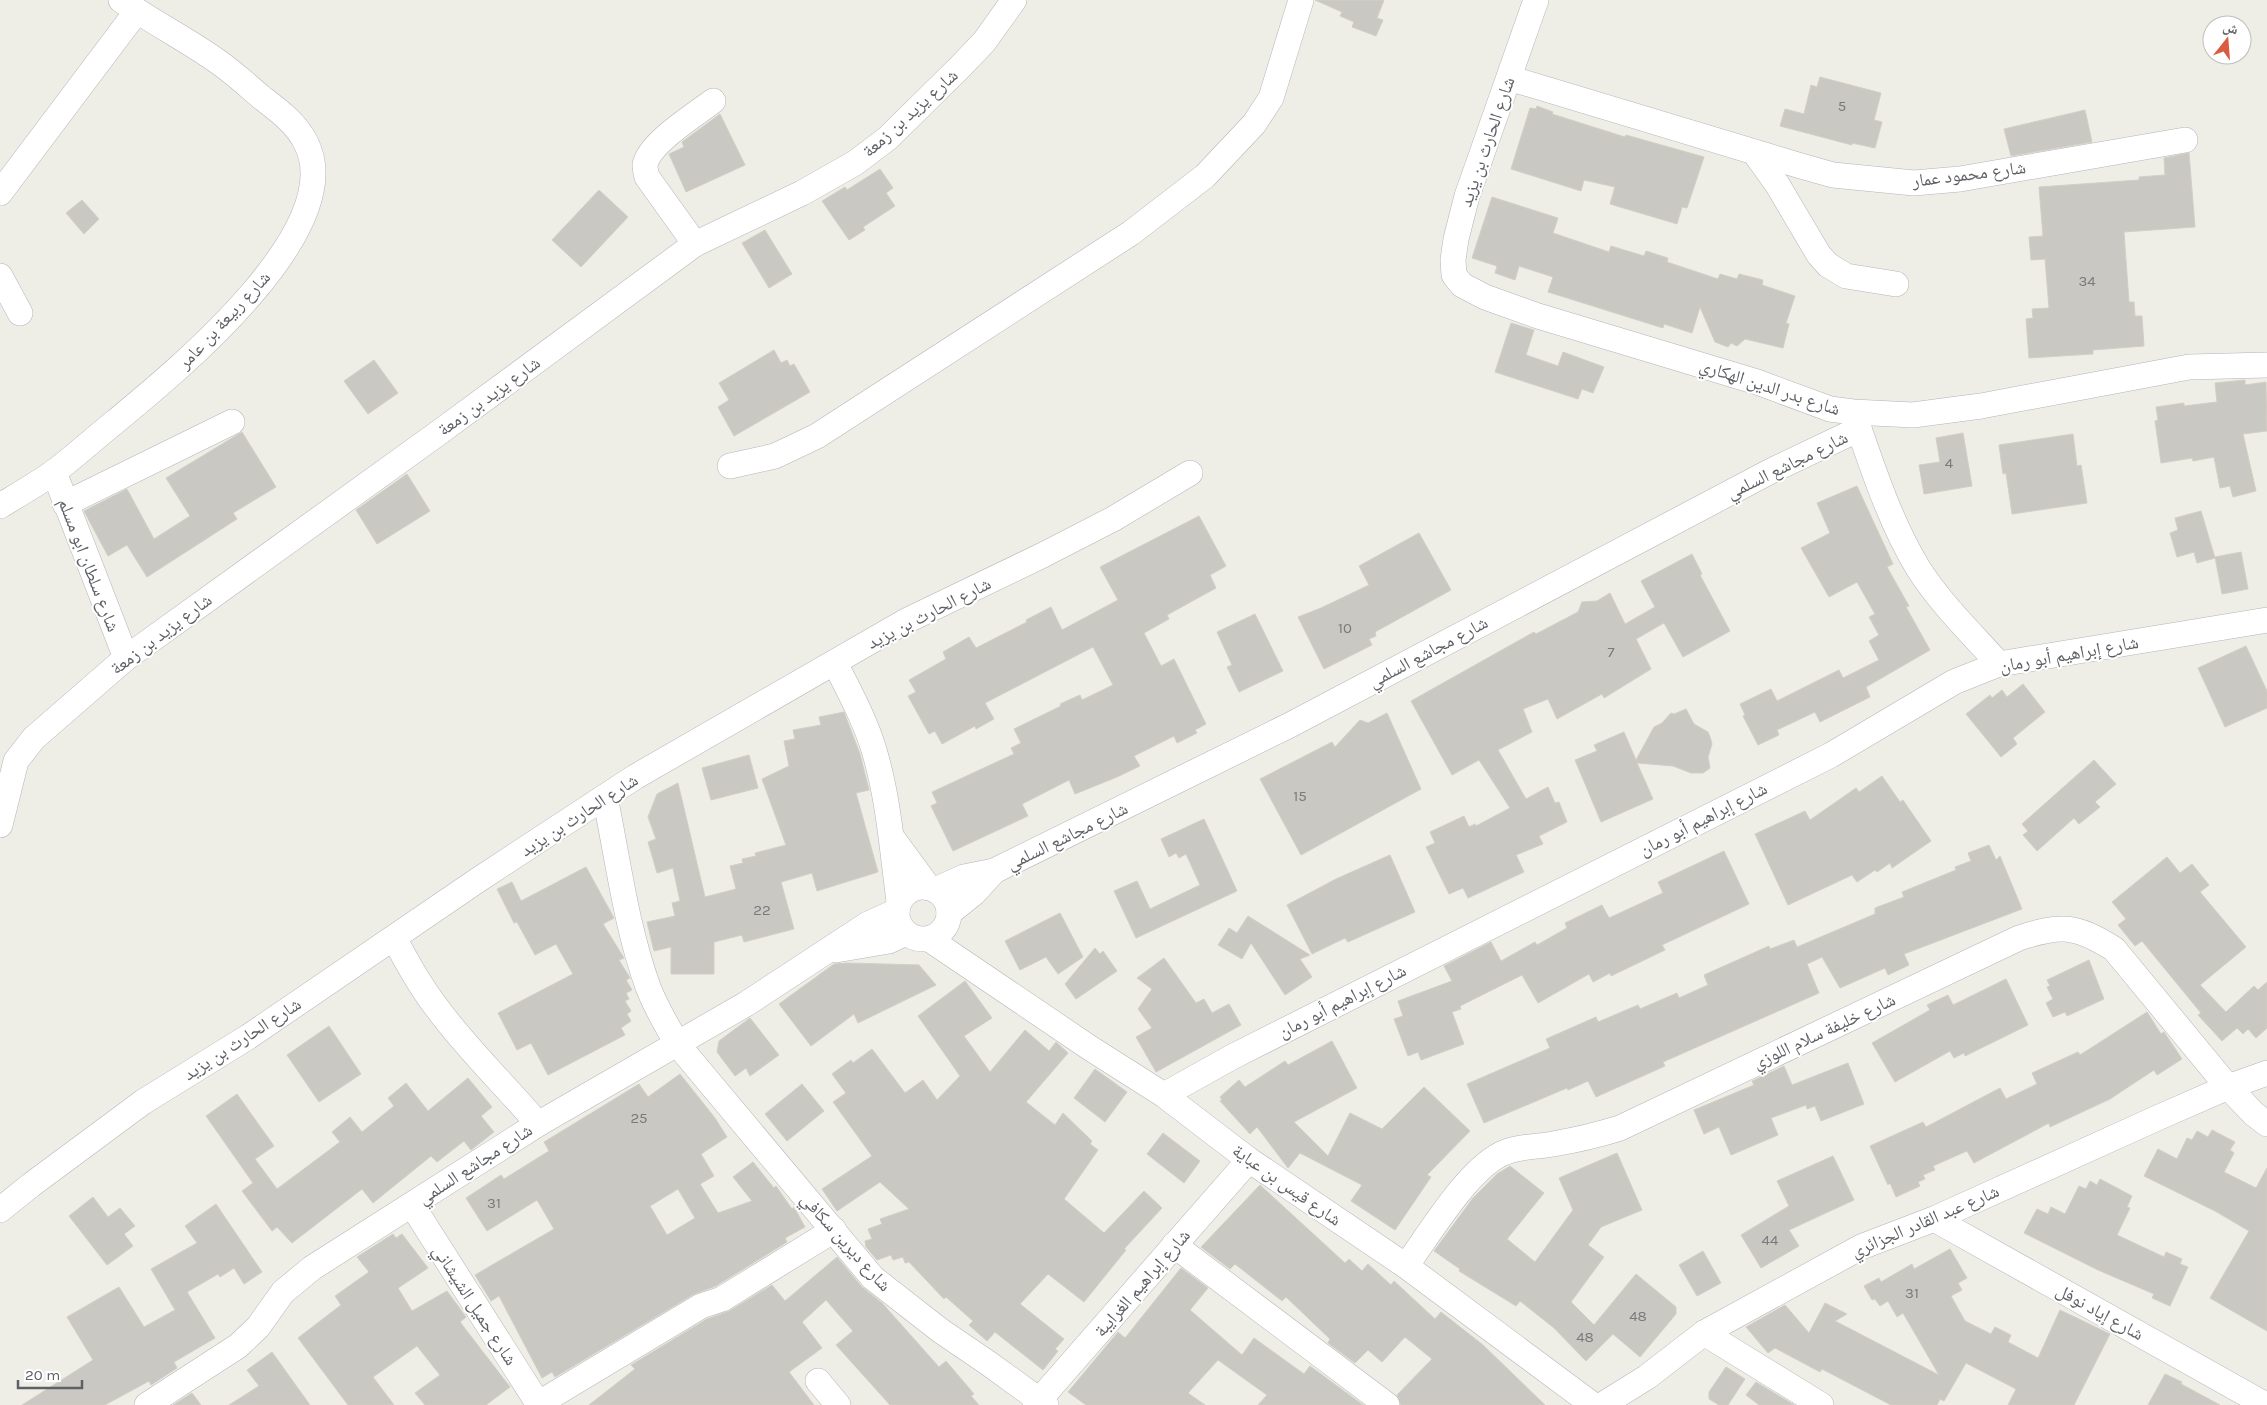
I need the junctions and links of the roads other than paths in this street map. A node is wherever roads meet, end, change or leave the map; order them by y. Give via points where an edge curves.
1 (1014, 0) edge
2 (1301, 0) edge
3 (1536, 0) edge
4 (129, 6) edge
5 (1509, 78) junction
6 (713, 101) dead end
7 (2185, 140) dead end
8 (1754, 152) junction
9 (0, 193) edge
10 (695, 244) junction
11 (0, 276) edge
12 (1896, 284) dead end
13 (1462, 285) joint
14 (20, 313) dead end
15 (2267, 365) edge
16 (1856, 421) junction
17 (232, 422) dead end
18 (730, 466) dead end
19 (54, 472) junction
20 (1190, 473) dead end
21 (65, 504) junction
22 (0, 506) edge
23 (2267, 620) edge
24 (126, 658) junction
25 (835, 663) junction
26 (1999, 664) junction
27 (8, 766) edge
28 (605, 797) junction
29 (0, 825) edge
30 (893, 839) junction
31 (994, 871) junction
32 (932, 889) junction
33 (948, 918) junction
34 (908, 921) junction
35 (394, 938) junction
36 (977, 972) junction
37 (678, 1045) junction
38 (2267, 1073) edge
39 (2228, 1087) junction
40 (1164, 1095) junction
41 (538, 1124) junction
42 (2267, 1124) edge
43 (1249, 1160) junction
44 (412, 1205) junction
45 (0, 1210) edge
46 (1934, 1219) junction
47 (834, 1230) junction
48 (1174, 1245) junction
49 (1406, 1266) junction
50 (1704, 1333) junction
51 (818, 1381) dead end
52 (1040, 1403) edge
53 (539, 1404) edge
54 (147, 1405) edge
55 (838, 1405) edge
56 (1387, 1405) edge
57 (1592, 1405) edge
58 (1602, 1405) edge
59 (1821, 1405) edge
60 (2266, 1405) edge

1 - 10 street, شارع يزيد بن زمعة via 984,42 888,138 802,193
2 - 18 street via 1271,98 1254,124 1205,176 1131,233 817,436 775,456
3 - 5 street, شارع الحارث بن يزيد
4 - 9 street
4 - 19 street, شارع ربيعة بن عامر via 218,62 295,126 311,160 310,195 304,216 272,269 229,319 170,376
5 - 8 street, شارع محمود عمار
5 - 13 street, شارع الحارث بن يزيد via 1467,196 1456,239 1454,274
6 - 10 street via 665,138 645,166 647,177
7 - 8 street, شارع محمود عمار via 1960,179 1914,183 1833,175
8 - 12 street via 1828,265 1846,276
10 - 24 street, شارع يزيد بن زمعة
11 - 14 street
13 - 16 street, شارع بدر الدين الهكاري via 1538,316 1757,382
15 - 16 street, شارع بدر الدين الهكاري via 2189,367 1981,406
16 - 26 street via 1904,542 1919,569 1946,605
16 - 31 street, شارع مجاشع السلمي via 1771,471 1290,725
17 - 21 street
19 - 21 street, شارع سلطان ابو مسلم
19 - 22 street, شارع ربيعة بن عامر
20 - 25 street, شارع الحارث بن يزيد via 1104,524 906,621
21 - 24 street, شارع سلطان ابو مسلم
23 - 26 street, شارع إبراهيم أبو رمان
24 - 27 street, شارع يزيد بن زمعة via 34,738
25 - 28 street, شارع الحارث بن يزيد
25 - 30 street via 874,748
26 - 40 street, شارع إبراهيم أبو رمان via 1954,682 1831,755 1232,1056
27 - 29 street, شارع يزيد بن زمعة
28 - 35 street, شارع الحارث بن يزيد
28 - 37 street, شارع ديرين سكافي via 642,966 656,1006
30 - 32 street
30 - 34 street
31 - 32 street, شارع مجاشع السلمي via 964,877
31 - 33 street, شارع مجاشع السلمي
32 - 33 street via 945,900
32 - 34 street via 912,890
33 - 34 street via 940,933
33 - 36 street, شارع قيس بن عباية
34 - 36 street, شارع قيس بن عباية
34 - 37 street, شارع مجاشع السلمي via 868,924
35 - 41 street via 440,1013
35 - 45 street, شارع الحارث بن يزيد via 248,1037 144,1102
36 - 40 street, شارع قيس بن عباية
37 - 41 street, شارع مجاشع السلمي
37 - 47 street, شارع ديرين سكافي
38 - 39 street, شارع عبد القادر الجزائري
39 - 42 street, شارع خليفة سلام اللوزي
39 - 46 street, شارع عبد القادر الجزائري
39 - 49 street, شارع خليفة سلام اللوزي via 2114,949 2090,934 2071,929 2045,929 2018,938 1620,1128 1584,1139 1502,1153 1482,1167 1451,1203
40 - 43 street, شارع قيس بن عباية
41 - 44 street, شارع مجاشع السلمي
43 - 48 street, شارع إبراهيم الغرايبة
43 - 49 street, شارع قيس بن عباية
44 - 53 street, شارع جميل الشيشاني
44 - 54 street, شارع مجاشع السلمي via 312,1268 283,1292 258,1326 238,1346
46 - 50 street, شارع عبد القادر الجزائري via 1861,1247
46 - 60 street, شارع إياد نوفل
47 - 52 street, شارع ديرين سكافي via 863,1266 893,1295
47 - 53 street via 722,1300 701,1306
48 - 52 street, شارع إبراهيم الغرايبة
48 - 56 street
49 - 57 street, شارع قيس بن عباية
50 - 58 street, شارع عبد القادر الجزائري via 1647,1377
50 - 59 street
51 - 55 street

